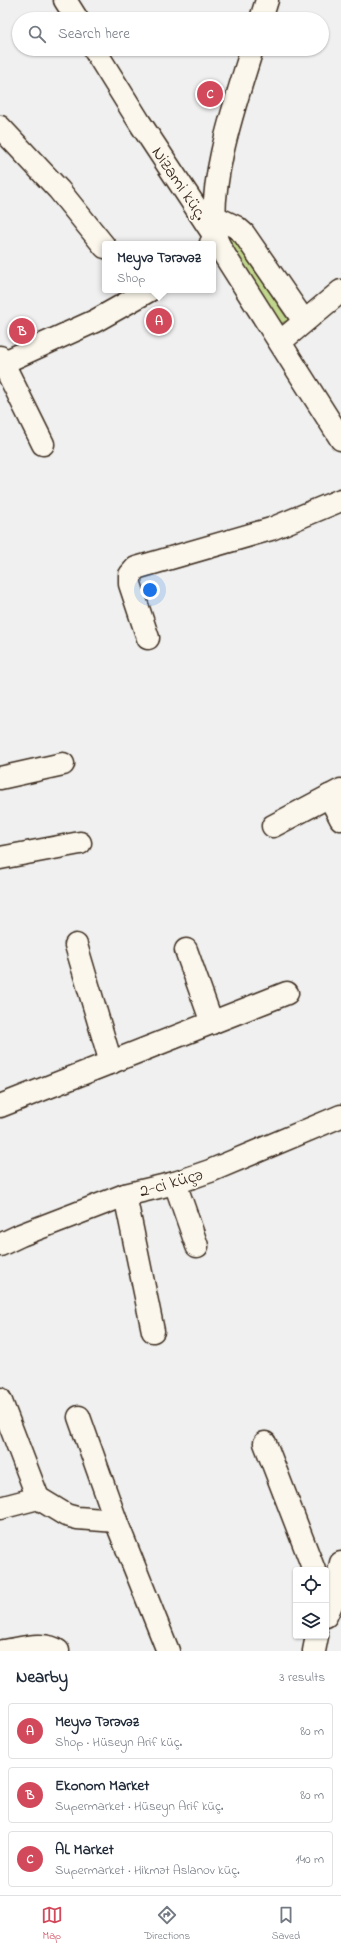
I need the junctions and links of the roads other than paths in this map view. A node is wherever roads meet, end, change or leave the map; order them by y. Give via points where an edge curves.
1 (65, 0) edge
2 (267, 0) edge
3 (72, 12) edge
4 (263, 12) edge
5 (98, 56) edge
6 (250, 56) edge
7 (0, 127) edge
8 (214, 233) edge
9 (102, 243) edge
10 (341, 291) edge
11 (141, 293) edge
12 (304, 321) junction
13 (280, 342) junction
14 (1, 361) edge
15 (341, 439) edge
16 (43, 444) dead end
17 (341, 500) edge
18 (148, 638) dead end
19 (63, 764) dead end
20 (0, 778) edge
21 (335, 793) edge
22 (341, 819) edge
23 (273, 826) dead end
24 (80, 843) dead end
25 (0, 858) edge
26 (76, 945) dead end
27 (186, 950) dead end
28 (288, 994) dead end
29 (212, 1023) junction
30 (111, 1063) junction
31 (0, 1106) edge
32 (341, 1116) edge
33 (174, 1183) junction
34 (125, 1195) junction
35 (0, 1245) edge
36 (197, 1246) dead end
37 (153, 1331) dead end
38 (0, 1399) edge
39 (79, 1417) dead end
40 (265, 1443) dead end
41 (38, 1498) junction
42 (0, 1508) edge
43 (116, 1521) junction
44 (341, 1563) edge
45 (313, 1567) edge
46 (329, 1606) edge
47 (316, 1639) edge
48 (4, 1651) edge
49 (58, 1651) edge
50 (168, 1651) edge
51 (314, 1651) edge

1 - 3 street
2 - 4 street
5 - 8 street, Nizami küç.
6 - 8 street via 226,140 216,191
7 - 9 street via 59,190
8 - 12 street via 236,227 244,234
8 - 13 street, Nizami küç. via 225,256
10 - 12 street
11 - 14 street via 95,321
12 - 13 street
13 - 15 street, Nizami küç.
14 - 16 street
17 - 18 street via 271,529 136,568 130,575 130,584
19 - 20 street
21 - 22 street
21 - 23 street
24 - 25 street
26 - 30 street
27 - 29 street
28 - 29 street
29 - 30 street
30 - 31 street
32 - 33 street, 2-ci küçə via 210,1171
33 - 34 street, 2-ci küçə
33 - 36 street
34 - 35 street, 2-ci küçə
34 - 37 street
38 - 41 street
39 - 43 street
40 - 45 street
41 - 42 street
41 - 43 street via 77,1518
43 - 50 street
44 - 46 street via 334,1598
47 - 51 street
48 - 49 street via 43,1646 54,1647

